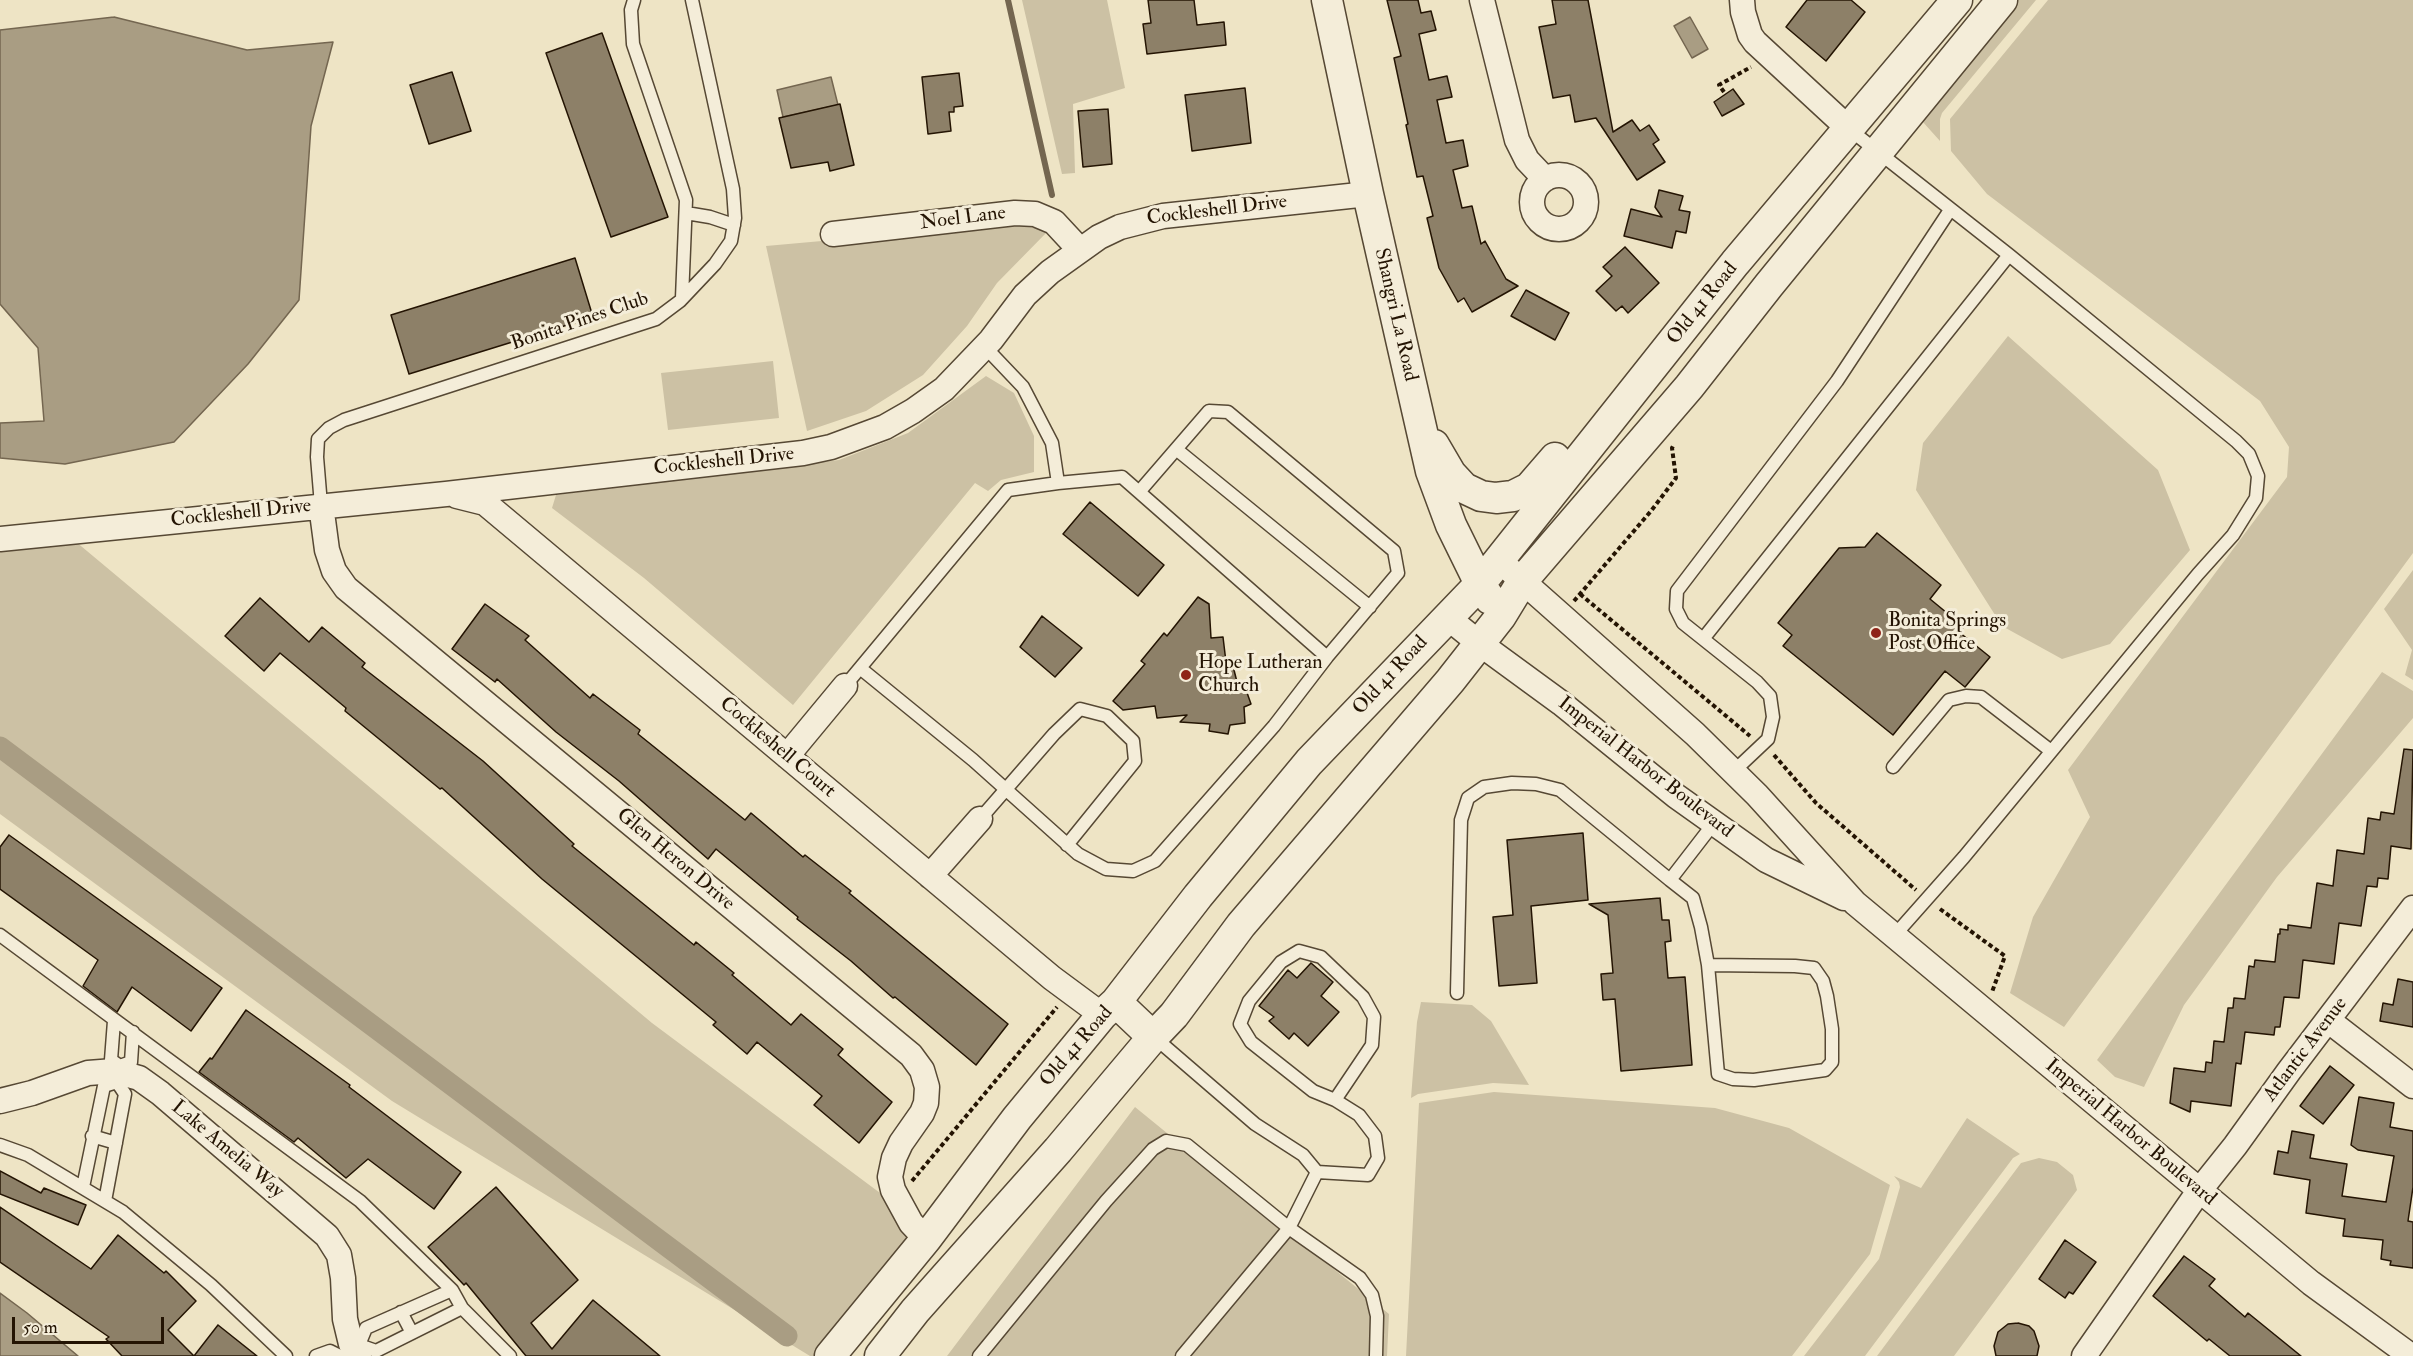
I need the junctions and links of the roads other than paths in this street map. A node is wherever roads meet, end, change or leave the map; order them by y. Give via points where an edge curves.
1 (647, 0) edge
2 (692, 0) edge
3 (1328, 0) edge
4 (1482, 0) edge
5 (1742, 0) edge
6 (1957, 0) edge
7 (2002, 0) edge
8 (633, 2) edge
9 (1848, 128) junction
10 (1877, 152) junction
11 (1545, 179) dead end
12 (1368, 194) junction
13 (1950, 210) junction
14 (686, 213) junction
15 (734, 225) junction
16 (833, 234) dead end
17 (1080, 250) junction
18 (2010, 255) junction
19 (1735, 263) junction
20 (682, 298) junction
21 (985, 347) junction
22 (1419, 419) junction
23 (1176, 449) junction
24 (1058, 483) junction
25 (1139, 492) junction
26 (446, 494) junction
27 (321, 505) junction
28 (0, 539) edge
29 (1499, 560) junction
30 (1523, 580) junction
31 (1480, 584) junction
32 (1370, 607) junction
33 (1447, 616) junction
34 (1501, 616) junction
35 (1703, 639) junction
36 (1479, 643) junction
37 (1327, 657) junction
38 (852, 677) junction
39 (2052, 751) junction
40 (787, 756) junction
41 (1893, 767) dead end
42 (1733, 772) junction
43 (1006, 791) junction
44 (980, 819) joint
45 (1714, 823) junction
46 (1067, 845) junction
47 (930, 876) junction
48 (1670, 880) junction
49 (1854, 903) junction
50 (2413, 908) edge
51 (0, 935) edge
52 (1894, 936) junction
53 (1708, 965) junction
54 (1457, 993) dead end
55 (1109, 1008) junction
56 (114, 1021) junction
57 (2329, 1021) junction
58 (133, 1032) junction
59 (1153, 1037) junction
60 (119, 1073) junction
61 (2413, 1086) edge
62 (1335, 1100) junction
63 (0, 1101) edge
64 (92, 1136) junction
65 (116, 1143) junction
66 (0, 1145) edge
67 (1317, 1172) junction
68 (83, 1187) junction
69 (2199, 1191) junction
70 (105, 1201) junction
71 (1289, 1228) junction
72 (926, 1239) junction
73 (452, 1290) junction
74 (462, 1308) junction
75 (401, 1312) junction
76 (412, 1333) junction
77 (351, 1352) edge
78 (286, 1356) edge
79 (316, 1356) edge
80 (510, 1356) edge
81 (830, 1356) edge
82 (880, 1356) edge
83 (979, 1356) edge
84 (1182, 1356) edge
85 (1376, 1356) edge
86 (2084, 1356) edge
87 (2411, 1356) edge

1 - 8 lane
2 - 15 lane, Bonita Pines Club via 732,189
3 - 12 street, Shangri La Road
4 - 11 street via 1517,140 1527,160
5 - 9 street via 1746,24 1755,42
6 - 9 street, Old 41 Road
7 - 10 street, Old 41 Road
8 - 14 lane via 633,44 680,177
9 - 10 lane
9 - 19 street, Old 41 Road
10 - 13 lane
10 - 30 street, Old 41 Road via 1689,387
12 - 17 street, Cockleshell Drive via 1142,220 1099,237
12 - 22 street, Shangri La Road
13 - 18 lane
13 - 35 lane via 1837,381 1677,591 1676,609 1683,623
14 - 15 lane
14 - 20 lane
15 - 20 lane, Bonita Pines Club via 731,241 716,264
16 - 17 street, Noel Lane via 1035,214 1054,222
17 - 21 street, Cockleshell Drive via 1025,295
18 - 35 lane
18 - 39 lane via 2236,441 2249,454 2258,476 2256,498 2233,535
19 - 22 street via 1683,302 1529,488 1514,496 1481,496 1464,488 1451,474
19 - 29 street, Old 41 Road
20 - 27 lane, Bonita Pines Club via 656,319 328,428 318,440
21 - 24 lane via 1023,387 1053,443
21 - 26 street, Cockleshell Drive via 944,389 913,411 885,427 831,447
22 - 31 street, Shangri La Road via 1431,471 1450,525
23 - 25 lane
23 - 32 lane
23 - 32 lane via 1209,411 1228,412 1394,551 1398,573
24 - 25 lane via 1122,477
24 - 38 lane via 1008,490
25 - 37 lane
26 - 27 street, Cockleshell Drive
26 - 40 street, Cockleshell Court via 485,503
27 - 28 street, Cockleshell Drive
27 - 72 street, Glen Heron Drive via 327,550 345,588 911,1055 922,1070 926,1103 901,1143 890,1177 911,1223
29 - 30 street, Imperial Harbor Boulevard
29 - 31 street, Old 41 Road
30 - 34 street, Old 41 Road
30 - 42 street, Imperial Harbor Boulevard
31 - 33 street, Old 41 Road
31 - 34 street, Shangri La Road
32 - 37 lane
33 - 36 street, Imperial Harbor Boulevard
33 - 55 street, Old 41 Road via 1309,762
34 - 36 street, Old 41 Road
35 - 42 lane via 1770,696 1773,717 1768,739
36 - 45 street, Imperial Harbor Boulevard
36 - 59 street, Old 41 Road via 1241,925
37 - 46 lane via 1274,726 1155,861 1133,871 1106,869
38 - 40 street
38 - 43 lane via 973,760
39 - 41 lane via 1981,698 1966,696 1949,700
39 - 52 lane
40 - 47 street, Cockleshell Court
42 - 49 street, Imperial Harbor Boulevard
43 - 44 lane
43 - 46 lane
43 - 46 lane via 1080,709 1107,716 1133,741 1135,761
44 - 47 street
45 - 48 lane
45 - 49 street, Imperial Harbor Boulevard via 1766,860
47 - 55 street, Cockleshell Court via 1052,978
48 - 53 lane via 1693,898
48 - 54 lane via 1560,790 1520,783 1484,787 1468,798 1461,820
49 - 52 street, Imperial Harbor Boulevard
50 - 57 street, Atlantic Avenue
51 - 56 lane
52 - 69 street, Imperial Harbor Boulevard
53 - 53 lane via 1718,1074 1754,1080 1825,1070 1832,1062 1827,996 1814,968
55 - 59 street
55 - 72 street, Old 41 Road via 1017,1118
56 - 58 lane
56 - 60 lane via 111,1060
57 - 61 street
57 - 69 street, Atlantic Avenue
58 - 60 lane via 131,1062
58 - 73 lane via 360,1201
59 - 67 lane via 1255,1124 1303,1155
59 - 82 street, Old 41 Road
60 - 63 street, Lake Amelia Way via 88,1073
60 - 64 lane via 104,1086
60 - 65 lane via 125,1094
60 - 77 street, Lake Amelia Way via 139,1078 160,1093 327,1236 339,1255
62 - 62 lane via 1313,1091 1251,1042 1240,1024 1262,985 1281,962 1299,951 1321,957 1363,997 1374,1017 1372,1046
62 - 67 lane via 1359,1115 1375,1136 1378,1158 1368,1175
64 - 65 lane
64 - 68 lane
65 - 70 lane
66 - 68 lane via 28,1155
67 - 71 lane
68 - 70 lane
69 - 86 street, Atlantic Avenue
69 - 87 street, Imperial Harbor Boulevard via 2311,1282
70 - 78 lane via 211,1285
71 - 83 lane via 1187,1145 1166,1141 1153,1149 1106,1201
71 - 84 lane
71 - 85 lane via 1360,1278 1372,1295 1377,1316
72 - 81 street, Old 41 Road
73 - 74 lane
73 - 75 lane
74 - 76 lane
74 - 80 lane
75 - 76 lane
75 - 77 lane via 366,1328
76 - 77 lane via 376,1351
77 - 79 lane via 330,1351

